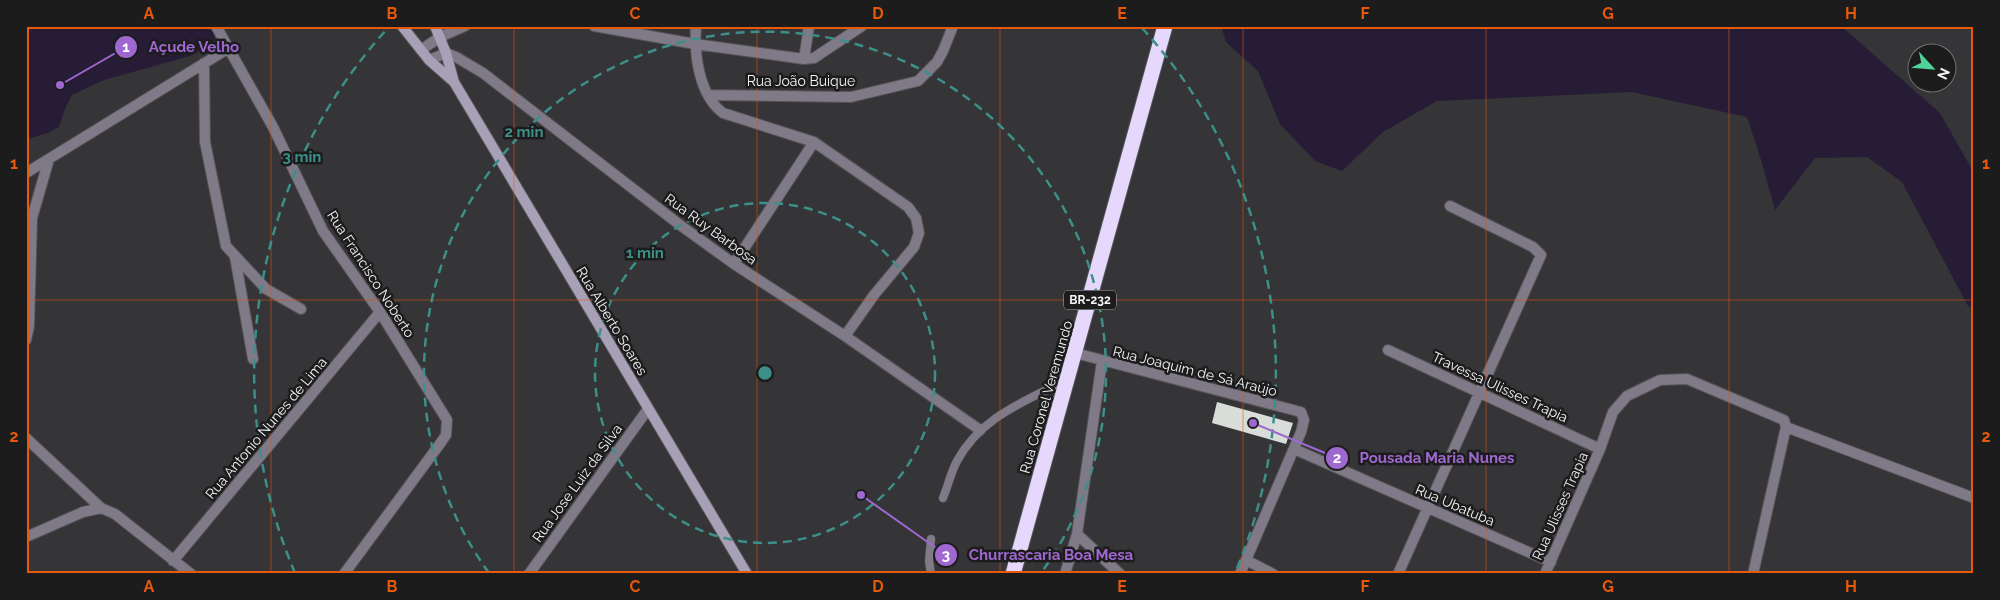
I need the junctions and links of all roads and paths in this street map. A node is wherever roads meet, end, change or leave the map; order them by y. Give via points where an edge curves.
1 (216, 26) edge
2 (402, 26) edge
3 (435, 26) edge
4 (465, 26) edge
5 (594, 26) edge
6 (696, 26) edge
7 (809, 26) edge
8 (862, 26) edge
9 (953, 26) edge
10 (1164, 26) edge
11 (440, 38) junction
12 (695, 44) junction
13 (229, 48) junction
14 (421, 50) junction
15 (446, 53) junction
16 (804, 59) junction
17 (430, 60) junction
18 (204, 63) junction
19 (454, 82) junction
20 (708, 95) junction
21 (814, 142) junction
22 (49, 160) junction
23 (26, 173) edge
24 (1450, 206) dead end
25 (235, 256) junction
26 (734, 264) junction
27 (301, 309) dead end
28 (380, 312) junction
29 (845, 336) junction
30 (26, 340) edge
31 (1388, 350) dead end
32 (1075, 353) junction
33 (253, 359) dead end
34 (1102, 361) junction
35 (1068, 379) junction
36 (1479, 392) junction
37 (648, 409) junction
38 (1786, 428) junction
39 (980, 430) junction
40 (26, 438) edge
41 (1294, 449) junction
42 (1600, 449) junction
43 (943, 498) dead end
44 (1974, 498) edge
45 (101, 508) junction
46 (1427, 508) junction
47 (1077, 534) junction
48 (26, 537) edge
49 (931, 539) dead end
50 (1246, 560) junction
51 (173, 561) junction
52 (1551, 562) junction
53 (743, 571) edge
54 (191, 574) edge
55 (344, 574) edge
56 (529, 574) edge
57 (931, 574) edge
58 (1013, 574) edge
59 (1065, 574) edge
60 (1120, 574) edge
61 (1240, 574) edge
62 (1273, 574) edge
63 (1398, 574) edge
64 (1545, 574) edge
65 (1753, 574) edge

1 - 13 street, Rua Francisco Noberto
2 - 14 main road, Rua Alberto Soares
3 - 11 main road, Rua Alberto Soares
4 - 11 street
5 - 12 street
6 - 12 street
7 - 16 street
8 - 16 street, Rua João Buique via 814,58
9 - 20 street, Rua João Buique via 937,62 918,81 851,97
10 - 32 highway, Rua Coronel Veremundo / BR-232
11 - 14 street
11 - 15 main road, Rua Alberto Soares
12 - 16 street
12 - 20 street
13 - 18 street
13 - 28 street, Rua Francisco Noberto via 273,126 322,231
14 - 17 main road, Rua Alberto Soares
15 - 17 street
15 - 19 main road, Rua Alberto Soares
15 - 26 street, Rua Ruy Barbosa via 482,74
17 - 19 main road, Rua Alberto Soares
18 - 22 street
18 - 25 street via 206,142 226,246
19 - 37 main road, Rua Alberto Soares
20 - 21 street via 723,113
21 - 26 street
21 - 29 street via 908,207 916,218 919,233 914,247
22 - 23 street
22 - 30 street via 32,218
24 - 36 street via 1533,247 1541,255
25 - 27 street via 266,289
25 - 33 street
26 - 29 street, Rua Ruy Barbosa
28 - 51 street, Rua Antonio Nunes de Lima
28 - 55 street, Rua Francisco Noberto via 444,412 447,428 442,441
29 - 39 street, Rua Ruy Barbosa
31 - 36 street, Travessa Ulisses Trapia
32 - 34 street, Rua Joaquim de Sá Araújo
32 - 35 highway, Rua Coronel Veremundo / BR-232
34 - 41 street, Rua Joaquim de Sá Araújo via 1301,412 1304,420
34 - 47 street
35 - 39 lane via 997,416
35 - 58 highway, Rua Coronel Veremundo / BR-232
36 - 42 street, Travessa Ulisses Trapia
36 - 46 street
37 - 53 main road, Rua Alberto Soares
37 - 56 street, Rua Jose Luiz da Silva
38 - 42 street, Rua Ulisses Trapia via 1784,420 1687,379 1660,380 1626,396 1614,412
38 - 44 street
38 - 65 street
39 - 43 lane via 957,462
40 - 45 street
41 - 46 street, Rua Ubatuba
41 - 50 street
42 - 52 street, Rua Ulisses Trapia
45 - 48 street via 83,512
45 - 51 street via 115,514
46 - 52 street, Rua Ubatuba
46 - 63 street
47 - 59 street
47 - 60 street
49 - 57 lane
50 - 61 street
50 - 62 street
51 - 54 street
52 - 64 street, Rua Ulisses Trapia

